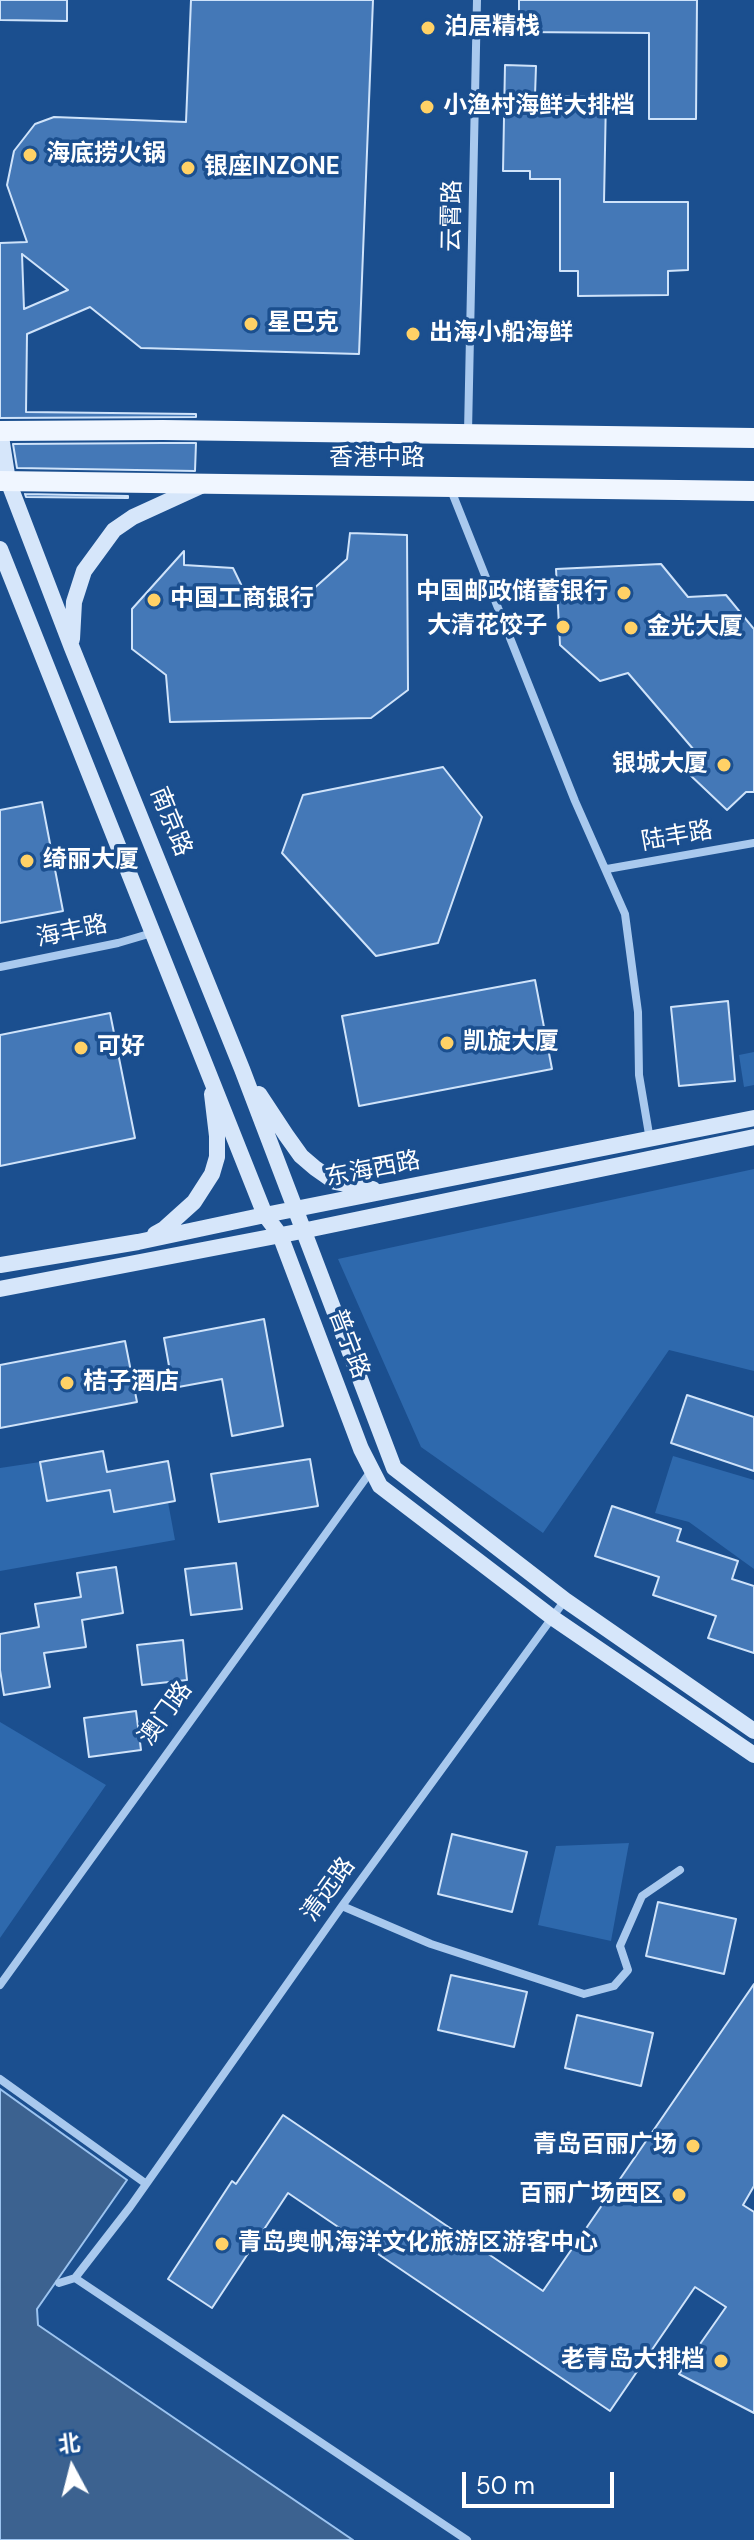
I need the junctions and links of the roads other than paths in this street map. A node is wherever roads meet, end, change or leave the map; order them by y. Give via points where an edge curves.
1 (477, 0) edge
2 (0, 431) edge
3 (468, 433) junction
4 (754, 438) edge
5 (4, 481) edge
6 (206, 484) junction
7 (449, 485) junction
8 (754, 491) edge
9 (0, 549) edge
10 (72, 648) junction
11 (754, 843) edge
12 (607, 869) junction
13 (152, 933) junction
14 (0, 967) edge
15 (242, 1069) junction
16 (210, 1081) junction
17 (754, 1118) edge
18 (754, 1137) edge
19 (650, 1140) junction
20 (390, 1191) junction
21 (295, 1209) junction
22 (265, 1215) junction
23 (302, 1231) junction
24 (280, 1235) junction
25 (138, 1242) junction
26 (0, 1265) edge
27 (0, 1289) edge
28 (386, 1452) junction
29 (371, 1471) junction
30 (565, 1600) junction
31 (553, 1618) junction
32 (754, 1731) edge
33 (754, 1755) edge
34 (680, 1870) dead end
35 (342, 1906) junction
36 (0, 1985) edge
37 (0, 2079) edge
38 (145, 2183) junction
39 (75, 2278) junction
40 (59, 2283) dead end
41 (467, 2540) edge

1 - 3 street, 云霄路
2 - 3 main road, 香港中路
2 - 5 main road, 南京路
3 - 4 main road, 香港中路
5 - 6 main road, 香港中路
5 - 10 main road, 南京路
6 - 7 main road, 香港中路
6 - 10 main road via 114,530 84,571 74,602
7 - 8 main road, 香港中路
7 - 12 street
9 - 13 main road
10 - 15 main road, 南京路
11 - 12 street, 陆丰路
12 - 19 street via 631,945 639,1075
13 - 14 street, 海丰路
13 - 16 main road
15 - 20 main road via 301,1156 315,1168 343,1185
15 - 21 main road, 南京路
16 - 22 main road
16 - 25 main road via 217,1136 212,1174 180,1216
17 - 19 main road, 东海西路
18 - 23 main road, 东海西路
19 - 20 main road, 东海西路
20 - 21 main road, 东海西路
21 - 22 main road, 东海西路
21 - 23 main road, 南京路
22 - 24 main road
22 - 25 main road, 东海西路
23 - 24 main road, 东海西路
23 - 28 main road, 普宁路
24 - 27 main road
24 - 29 main road, 普宁路
25 - 26 main road, 东海西路
28 - 29 main road, 澳门路
28 - 30 main road via 394,1468 417,1488
29 - 31 main road via 380,1486
29 - 36 street, 澳门路
30 - 31 street, 清远路
30 - 32 main road
31 - 33 main road
31 - 35 street, 清远路
34 - 35 street via 642,1896 620,1946 628,1970 614,1986 584,1994 431,1944
35 - 38 street, 清远路
37 - 38 street
38 - 39 street, 清远路
39 - 40 street
39 - 41 street

